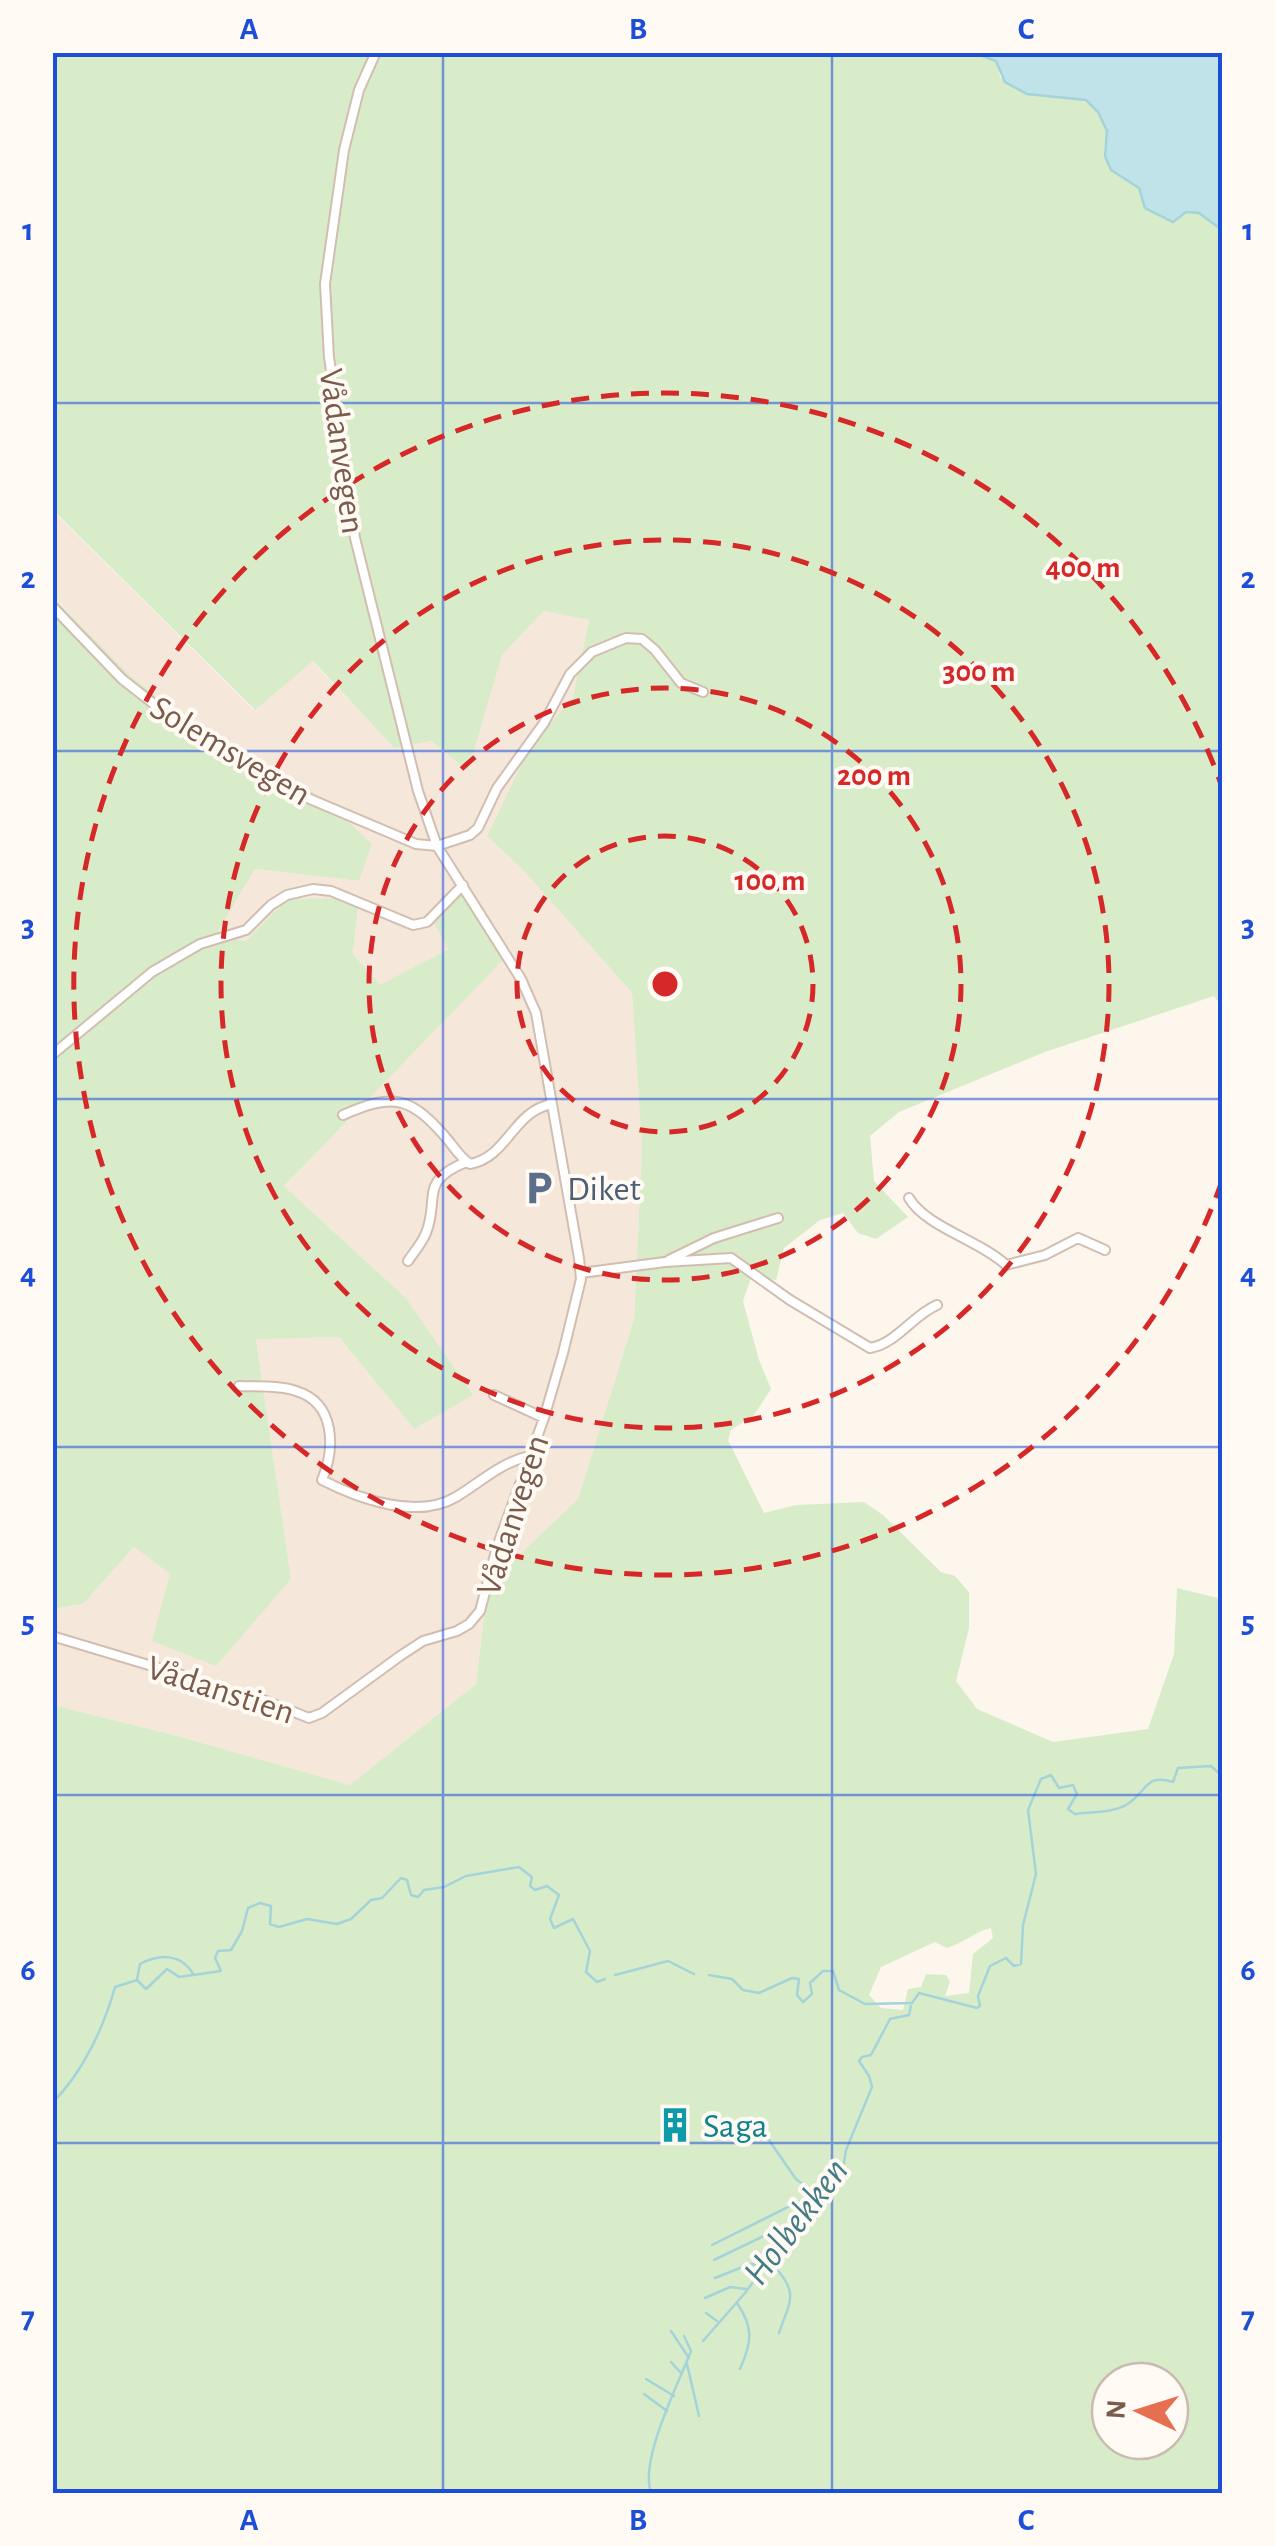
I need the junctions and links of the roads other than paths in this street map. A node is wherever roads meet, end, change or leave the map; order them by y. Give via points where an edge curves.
1 (376, 52) edge
2 (52, 606) edge
3 (702, 692) dead end
4 (438, 846) junction
5 (463, 885) junction
6 (52, 1055) edge
7 (552, 1104) junction
8 (343, 1115) dead end
9 (466, 1162) junction
10 (908, 1198) dead end
11 (778, 1218) dead end
12 (1105, 1250) dead end
13 (408, 1260) dead end
14 (665, 1262) junction
15 (581, 1273) junction
16 (937, 1305) dead end
17 (239, 1386) dead end
18 (494, 1395) dead end
19 (544, 1418) junction
20 (530, 1456) junction
21 (480, 1611) joint
22 (52, 1636) edge

1 - 4 street, Vådanvegen via 344,150 324,308 355,538 418,791
2 - 4 street, Solemsvegen via 125,681 206,741 310,800 416,844
3 - 4 street via 680,683 642,639 592,652 570,674 478,828
4 - 5 street, Vådanvegen
5 - 6 street via 427,922 413,926 331,891 288,895 246,930 200,944 152,972
5 - 7 street, Vådanvegen via 530,996
7 - 9 street via 528,1114 493,1155
7 - 15 street, Vådanvegen
8 - 9 street via 377,1101 410,1105
9 - 13 street via 435,1182 426,1234
10 - 12 street via 1006,1265 1078,1238
11 - 14 street
14 - 15 street
14 - 16 street via 736,1260 870,1348
15 - 19 street, Vådanvegen
17 - 20 street via 286,1388 310,1398 322,1410 331,1439 322,1480 378,1501 445,1503 497,1468
18 - 19 street, Vådanvegen
19 - 20 street, Vådanvegen
20 - 21 street, Vådanvegen
21 - 22 street, Vådanstien via 470,1624 424,1641 308,1718

